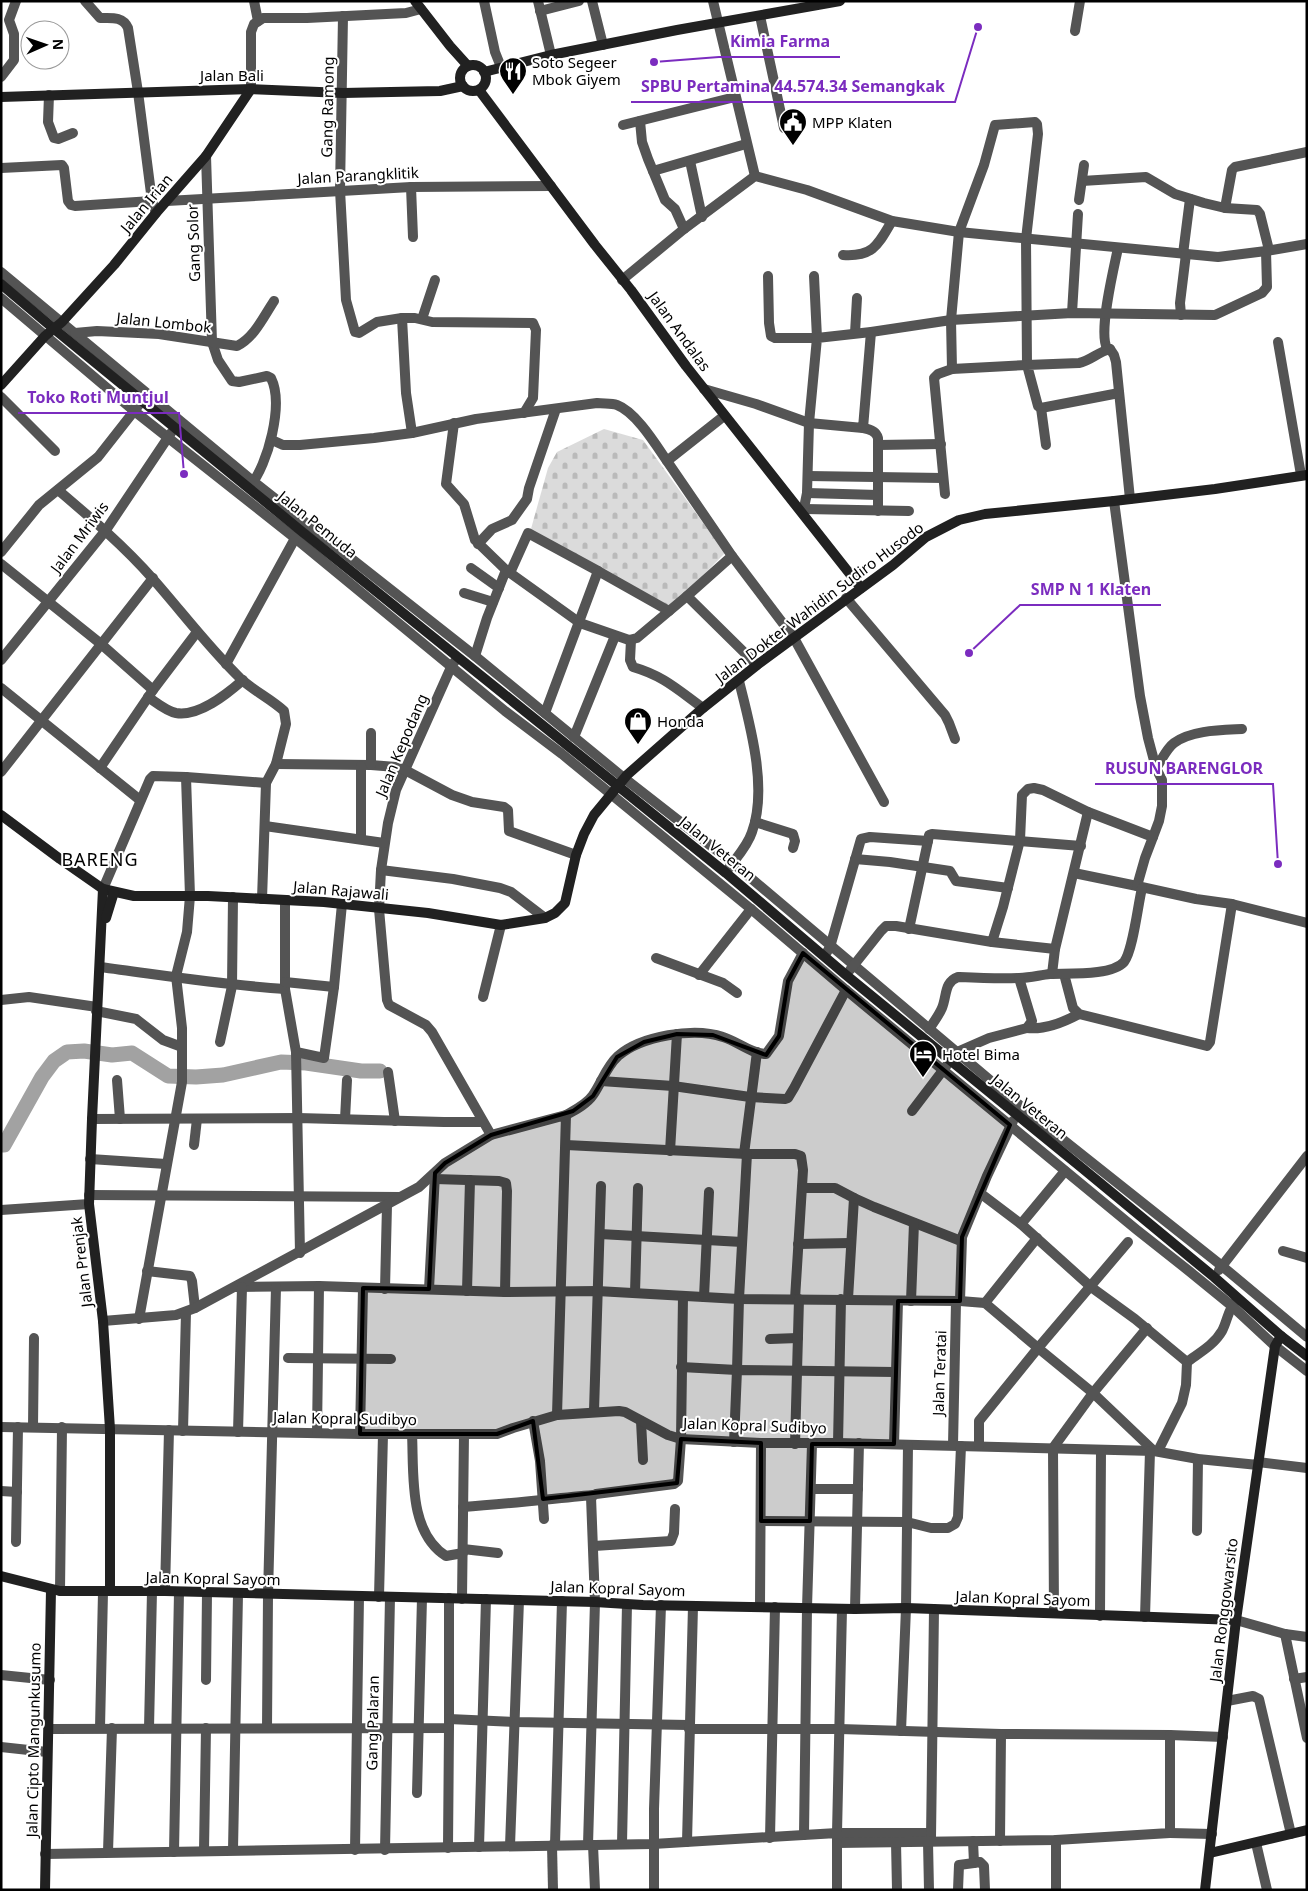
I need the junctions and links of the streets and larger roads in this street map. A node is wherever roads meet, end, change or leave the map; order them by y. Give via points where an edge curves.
1 (16, 1) edge
2 (85, 1) edge
3 (254, 1) edge
4 (484, 1) edge
5 (579, 1) edge
6 (592, 1) edge
7 (713, 1) edge
8 (840, 1) edge
9 (1080, 1) edge
10 (418, 5) edge
11 (539, 6) edge
12 (342, 16) junction
13 (760, 16) junction
14 (258, 20) junction
15 (717, 24) junction
16 (1075, 31) dead end
17 (603, 45) junction
18 (551, 55) junction
19 (468, 66) junction
20 (501, 66) junction
21 (484, 72) junction
22 (1, 77) edge
23 (462, 86) junction
24 (251, 88) junction
25 (479, 90) junction
26 (138, 92) junction
27 (343, 93) junction
28 (49, 95) junction
29 (1, 96) edge
30 (735, 97) junction
31 (640, 121) junction
32 (623, 124) dead end
33 (784, 128) dead end
34 (73, 133) dead end
35 (746, 144) junction
36 (1307, 152) edge
37 (206, 156) junction
38 (690, 161) junction
39 (1084, 165) dead end
40 (1, 168) edge
41 (653, 171) junction
42 (755, 176) junction
43 (1082, 181) junction
44 (551, 186) junction
45 (411, 187) junction
46 (340, 190) junction
47 (207, 198) junction
48 (1190, 199) junction
49 (1080, 200) dead end
50 (152, 201) junction
51 (167, 201) junction
52 (1225, 208) junction
53 (156, 213) junction
54 (1078, 214) dead end
55 (702, 216) junction
56 (885, 219) junction
57 (684, 229) junction
58 (959, 232) junction
59 (413, 237) dead end
60 (1026, 239) junction
61 (1075, 243) junction
62 (1307, 244) edge
63 (1118, 248) junction
64 (1267, 251) junction
65 (1184, 254) junction
66 (843, 255) dead end
67 (1, 272) edge
68 (768, 276) dead end
69 (814, 276) dead end
70 (435, 280) dead end
71 (622, 280) junction
72 (1, 284) edge
73 (1, 298) edge
74 (857, 298) dead end
75 (274, 302) dead end
76 (1106, 313) junction
77 (1072, 314) junction
78 (1181, 315) junction
79 (1026, 316) junction
80 (402, 318) junction
81 (422, 319) junction
82 (951, 320) junction
83 (58, 325) junction
84 (871, 332) junction
85 (75, 333) junction
86 (855, 333) junction
87 (45, 336) junction
88 (212, 337) junction
89 (817, 338) junction
90 (1278, 342) dead end
91 (1110, 349) junction
92 (1027, 365) junction
93 (952, 369) junction
94 (124, 379) junction
95 (1, 385) edge
96 (704, 389) junction
97 (1119, 393) junction
98 (1, 397) edge
99 (533, 398) junction
100 (142, 401) junction
101 (1041, 408) junction
102 (556, 409) junction
103 (133, 410) junction
104 (542, 410) junction
105 (524, 413) junction
106 (724, 416) junction
107 (454, 423) junction
108 (809, 423) junction
109 (175, 428) junction
110 (863, 428) junction
111 (412, 432) junction
112 (168, 437) junction
113 (272, 440) junction
114 (941, 444) junction
115 (878, 445) junction
116 (1046, 445) dead end
117 (55, 450) dead end
118 (667, 461) junction
119 (1304, 475) edge
120 (808, 476) junction
121 (879, 476) junction
122 (944, 478) junction
123 (252, 485) junction
124 (58, 490) junction
125 (807, 493) junction
126 (945, 494) dead end
127 (878, 495) junction
128 (1130, 499) junction
129 (1114, 501) junction
130 (804, 511) junction
131 (878, 511) junction
132 (908, 511) dead end
133 (106, 530) junction
134 (298, 534) junction
135 (478, 544) junction
136 (1, 552) edge
137 (732, 556) junction
138 (1, 564) edge
139 (471, 568) dead end
140 (508, 571) junction
141 (598, 571) junction
142 (152, 578) junction
143 (499, 588) junction
144 (861, 588) junction
145 (464, 593) dead end
146 (688, 596) junction
147 (846, 598) junction
148 (48, 601) junction
149 (493, 602) junction
150 (669, 611) junction
151 (580, 623) junction
152 (197, 632) junction
153 (615, 636) junction
154 (794, 638) junction
155 (631, 640) junction
156 (101, 644) junction
157 (475, 656) junction
158 (1, 660) edge
159 (455, 662) junction
160 (226, 664) junction
161 (757, 665) junction
162 (243, 680) junction
163 (738, 681) junction
164 (1, 688) edge
165 (151, 694) junction
166 (703, 708) junction
167 (545, 713) junction
168 (41, 721) junction
169 (1242, 729) dead end
170 (371, 733) dead end
171 (574, 737) junction
172 (955, 739) dead end
173 (276, 764) junction
174 (366, 765) junction
175 (100, 768) junction
176 (1156, 768) junction
177 (405, 770) junction
178 (1, 772) edge
179 (186, 777) junction
180 (620, 782) junction
181 (266, 783) junction
182 (610, 794) junction
183 (140, 800) junction
184 (884, 802) dead end
185 (1088, 812) junction
186 (1, 815) edge
187 (755, 822) junction
188 (265, 826) junction
189 (1153, 838) junction
190 (361, 839) junction
191 (1020, 840) junction
192 (928, 841) junction
193 (384, 843) junction
194 (1081, 846) junction
195 (793, 848) dead end
196 (576, 855) junction
197 (855, 859) junction
198 (733, 863) junction
199 (923, 867) junction
200 (381, 870) junction
201 (726, 872) junction
202 (1074, 873) junction
203 (1140, 887) junction
204 (1008, 888) junction
205 (103, 889) junction
206 (114, 892) junction
207 (190, 896) junction
208 (233, 898) junction
209 (262, 899) junction
210 (285, 900) junction
211 (342, 904) junction
212 (1232, 904) junction
213 (751, 908) junction
214 (379, 909) junction
215 (544, 918) junction
216 (1307, 923) edge
217 (501, 925) junction
218 (102, 928) junction
219 (908, 929) junction
220 (992, 942) junction
221 (830, 947) junction
222 (1055, 949) junction
223 (803, 953) junction
224 (824, 956) junction
225 (656, 958) dead end
226 (853, 965) junction
227 (100, 967) junction
228 (1052, 974) junction
229 (1064, 974) junction
230 (699, 975) junction
231 (846, 975) junction
232 (176, 976) junction
233 (1019, 978) junction
234 (285, 985) junction
235 (232, 986) junction
236 (334, 987) junction
237 (846, 990) junction
238 (737, 993) dead end
239 (483, 997) dead end
240 (1, 1000) edge
241 (97, 1009) junction
242 (1079, 1014) junction
243 (1027, 1028) junction
244 (929, 1029) junction
245 (677, 1034) junction
246 (220, 1042) dead end
247 (182, 1047) junction
248 (757, 1052) junction
249 (954, 1056) junction
250 (296, 1057) junction
251 (943, 1070) junction
252 (388, 1072) dead end
253 (117, 1080) dead end
254 (347, 1080) dead end
255 (601, 1081) junction
256 (673, 1086) junction
257 (750, 1097) junction
258 (912, 1111) dead end
259 (1020, 1112) junction
260 (566, 1115) junction
261 (174, 1118) junction
262 (197, 1118) junction
263 (298, 1118) junction
264 (92, 1119) junction
265 (120, 1119) junction
266 (345, 1119) junction
267 (394, 1121) junction
268 (482, 1122) junction
269 (1010, 1125) junction
270 (491, 1135) junction
271 (194, 1145) dead end
272 (566, 1146) junction
273 (670, 1151) junction
274 (745, 1154) junction
275 (90, 1159) junction
276 (1305, 1161) edge
277 (166, 1164) junction
278 (1065, 1171) junction
279 (435, 1176) junction
280 (470, 1180) junction
281 (602, 1186) dead end
282 (638, 1188) dead end
283 (802, 1188) junction
284 (709, 1192) dead end
285 (980, 1193) junction
286 (160, 1196) junction
287 (298, 1197) junction
288 (400, 1197) junction
289 (854, 1198) junction
290 (89, 1199) junction
291 (387, 1205) junction
292 (1, 1210) edge
293 (1152, 1210) junction
294 (1144, 1220) junction
295 (914, 1223) junction
296 (1021, 1224) junction
297 (600, 1234) junction
298 (636, 1236) junction
299 (1132, 1237) junction
300 (1037, 1238) junction
301 (706, 1240) junction
302 (961, 1240) junction
303 (742, 1242) junction
304 (850, 1243) junction
305 (798, 1244) junction
306 (1283, 1251) dead end
307 (300, 1252) junction
308 (1307, 1258) edge
309 (1222, 1266) junction
310 (147, 1271) junction
311 (1214, 1277) junction
312 (319, 1286) junction
313 (239, 1287) junction
314 (276, 1287) junction
315 (1091, 1287) junction
316 (363, 1288) junction
317 (384, 1289) junction
318 (429, 1289) junction
319 (467, 1291) junction
320 (597, 1291) junction
321 (504, 1292) junction
322 (561, 1292) junction
323 (635, 1293) junction
324 (683, 1296) junction
325 (704, 1297) junction
326 (738, 1299) junction
327 (797, 1299) junction
328 (844, 1299) junction
329 (898, 1301) junction
330 (911, 1301) junction
331 (958, 1301) junction
332 (1235, 1302) junction
333 (985, 1303) junction
334 (190, 1310) junction
335 (139, 1319) junction
336 (103, 1321) junction
337 (1146, 1328) junction
338 (1281, 1336) junction
339 (1307, 1337) edge
340 (34, 1338) dead end
341 (798, 1338) junction
342 (770, 1339) dead end
343 (1275, 1346) junction
344 (1038, 1348) junction
345 (1307, 1356) edge
346 (288, 1358) dead end
347 (319, 1358) junction
348 (361, 1358) junction
349 (391, 1359) dead end
350 (1187, 1362) junction
351 (682, 1367) junction
352 (737, 1370) junction
353 (1307, 1371) edge
354 (797, 1372) junction
355 (840, 1372) junction
356 (895, 1372) junction
357 (1093, 1392) junction
358 (594, 1412) junction
359 (557, 1415) junction
360 (533, 1421) junction
361 (641, 1421) junction
362 (1, 1427) edge
363 (18, 1427) junction
364 (33, 1427) junction
365 (62, 1427) junction
366 (110, 1429) junction
367 (169, 1430) junction
368 (183, 1431) junction
369 (238, 1432) junction
370 (272, 1432) junction
371 (317, 1433) junction
372 (360, 1434) junction
373 (383, 1434) junction
374 (412, 1434) junction
375 (464, 1434) junction
376 (681, 1439) junction
377 (734, 1442) junction
378 (760, 1443) junction
379 (838, 1443) junction
380 (859, 1443) junction
381 (795, 1444) junction
382 (812, 1444) junction
383 (894, 1444) junction
384 (908, 1445) junction
385 (957, 1445) junction
386 (979, 1446) junction
387 (1053, 1448) junction
388 (1101, 1450) junction
389 (1154, 1451) junction
390 (1307, 1458) edge
391 (1198, 1459) junction
392 (643, 1460) dead end
393 (1258, 1463) junction
394 (1304, 1467) edge
395 (811, 1489) junction
396 (858, 1489) junction
397 (1, 1491) edge
398 (17, 1492) junction
399 (593, 1495) junction
400 (543, 1499) junction
401 (463, 1507) junction
402 (675, 1509) dead end
403 (544, 1519) dead end
404 (761, 1521) junction
405 (810, 1521) junction
406 (857, 1521) junction
407 (907, 1522) junction
408 (1197, 1531) dead end
409 (16, 1542) dead end
410 (594, 1546) junction
411 (462, 1551) junction
412 (498, 1553) dead end
413 (1, 1576) edge
414 (56, 1591) junction
415 (152, 1591) junction
416 (165, 1591) junction
417 (106, 1592) junction
418 (179, 1592) junction
419 (207, 1593) junction
420 (238, 1594) junction
421 (268, 1595) junction
422 (359, 1597) junction
423 (379, 1597) junction
424 (390, 1598) junction
425 (422, 1598) junction
426 (450, 1598) junction
427 (462, 1599) junction
428 (486, 1599) junction
429 (518, 1600) junction
430 (562, 1602) junction
431 (595, 1602) junction
432 (627, 1604) junction
433 (661, 1605) junction
434 (693, 1606) junction
435 (760, 1607) junction
436 (775, 1607) junction
437 (807, 1608) junction
438 (906, 1608) junction
439 (842, 1609) junction
440 (855, 1609) junction
441 (934, 1609) junction
442 (1054, 1613) junction
443 (1100, 1616) junction
444 (1145, 1617) junction
445 (1236, 1620) junction
446 (1285, 1634) junction
447 (1307, 1637) edge
448 (1, 1675) edge
449 (1307, 1677) edge
450 (1294, 1679) junction
451 (50, 1680) junction
452 (206, 1680) dead end
453 (1227, 1701) junction
454 (482, 1721) junction
455 (515, 1722) junction
456 (559, 1722) junction
457 (592, 1723) junction
458 (449, 1724) junction
459 (625, 1724) junction
460 (657, 1724) junction
461 (689, 1727) junction
462 (49, 1728) junction
463 (100, 1728) junction
464 (112, 1728) junction
465 (149, 1728) junction
466 (177, 1728) junction
467 (206, 1728) junction
468 (235, 1728) junction
469 (267, 1728) junction
470 (419, 1728) junction
471 (357, 1729) junction
472 (387, 1729) junction
473 (807, 1729) junction
474 (840, 1729) junction
475 (772, 1730) junction
476 (901, 1731) junction
477 (932, 1731) junction
478 (1001, 1734) junction
479 (1170, 1735) junction
480 (1223, 1737) junction
481 (1307, 1738) edge
482 (1, 1747) edge
483 (47, 1752) junction
484 (417, 1793) dead end
485 (1307, 1830) edge
486 (1170, 1833) junction
487 (1212, 1834) junction
488 (1291, 1834) junction
489 (804, 1836) junction
490 (770, 1838) junction
491 (837, 1838) junction
492 (930, 1839) junction
493 (1000, 1840) junction
494 (1056, 1840) junction
495 (973, 1841) junction
496 (688, 1842) junction
497 (896, 1842) junction
498 (1256, 1843) junction
499 (622, 1844) junction
500 (653, 1844) junction
501 (554, 1845) junction
502 (591, 1845) junction
503 (510, 1846) junction
504 (479, 1847) junction
505 (448, 1848) junction
506 (233, 1850) junction
507 (355, 1850) junction
508 (385, 1850) junction
509 (204, 1851) junction
510 (108, 1852) junction
511 (174, 1852) junction
512 (1210, 1853) junction
513 (45, 1854) junction
514 (974, 1863) junction
515 (45, 1890) edge
516 (553, 1890) edge
517 (595, 1890) edge
518 (654, 1890) edge
519 (837, 1890) edge
520 (897, 1890) edge
521 (929, 1890) edge
522 (958, 1890) edge
523 (985, 1890) edge
524 (1056, 1890) edge
525 (1205, 1890) edge
526 (1266, 1890) edge

1 - 22 street via 9,20 14,34 14,60
2 - 26 street via 100,18 120,19 126,23
3 - 14 street
4 - 20 street
5 - 11 street
6 - 17 street
7 - 15 street
8 - 13 street
9 - 16 street
10 - 12 street via 406,13
10 - 19 street
11 - 18 street
12 - 14 street
12 - 27 street, Gang Ramong
13 - 15 street
13 - 33 street
14 - 24 street via 251,32
15 - 17 street
15 - 30 street
17 - 18 street
18 - 20 street
19 - 21 street via 477,66
19 - 23 street via 461,75
20 - 21 street
21 - 25 street via 486,80
23 - 25 street via 468,90
23 - 27 street, Jalan Bali via 440,91
24 - 26 street, Jalan Bali
24 - 27 street, Jalan Bali
24 - 37 street, Jalan Irian
25 - 44 street, Jalan Andalas
26 - 28 street, Jalan Bali
26 - 50 street
27 - 46 street, Gang Ramong
28 - 29 street, Jalan Bali
28 - 34 street via 48,122 54,138
30 - 31 street
30 - 35 street
31 - 32 street
31 - 41 street via 642,142
35 - 38 street
35 - 42 street
36 - 52 street via 1235,167
37 - 47 street, Gang Solor
37 - 51 street, Jalan Irian
38 - 41 street
38 - 55 street
39 - 43 street
40 - 50 street via 62,165 68,201 75,206
41 - 57 street via 665,200 675,209
42 - 55 street
42 - 56 street via 807,190
43 - 48 street via 1146,177
43 - 49 street
44 - 45 street, Jalan Parangklitik
44 - 71 street, Jalan Andalas
45 - 46 street, Jalan Parangklitik
45 - 59 street
46 - 47 street, Jalan Parangklitik
46 - 80 street, Gang Ramong via 346,300 355,332 377,322
47 - 51 street, Jalan Parangklitik
47 - 88 street, Gang Solor
48 - 52 street
48 - 65 street
50 - 53 street
51 - 53 street, Jalan Irian
52 - 64 street via 1257,210
53 - 83 street, Jalan Irian via 114,265
54 - 61 street
55 - 57 street
56 - 58 street
56 - 66 street via 877,246 859,254
57 - 71 street
58 - 60 street
58 - 60 street via 995,125 1035,122 1038,134
58 - 82 street
60 - 61 street
60 - 79 street
61 - 63 street
61 - 77 street
62 - 64 street
63 - 65 street
63 - 76 street
64 - 65 street via 1221,257
64 - 78 street via 1267,286 1262,293 1215,315
65 - 78 street
67 - 83 street
68 - 89 street via 771,336
69 - 89 street
70 - 81 street
71 - 96 street, Jalan Andalas
72 - 83 street, Jalan Pemuda
73 - 87 street
74 - 86 street
75 - 88 street, Jalan Lombok via 240,345 234,346
76 - 77 street
76 - 78 street
76 - 91 street via 1104,342
77 - 79 street
79 - 82 street
79 - 92 street
80 - 81 street
80 - 111 street via 406,393
81 - 99 street via 432,322 533,323 536,330
82 - 84 street
82 - 93 street
83 - 85 street
83 - 87 street, Jalan Irian
83 - 94 street, Jalan Pemuda via 111,375
84 - 86 street
84 - 110 street
85 - 88 street, Jalan Lombok via 97,331
85 - 94 street
86 - 89 street
87 - 95 street, Jalan Irian
87 - 103 street
88 - 113 street, Gang Solor via 218,360 232,381 271,378 275,406
89 - 108 street
90 - 119 street
91 - 92 street via 1079,363
91 - 97 street via 1114,355
92 - 93 street
92 - 101 street
93 - 114 street via 934,378
94 - 100 street, Jalan Pemuda
94 - 123 street
96 - 106 street, Jalan Andalas
96 - 108 street
97 - 101 street
97 - 128 street
98 - 117 street
99 - 104 street
99 - 105 street
100 - 103 street
100 - 109 street, Jalan Pemuda
101 - 116 street
102 - 104 street
102 - 118 street via 597,403 625,409
102 - 135 street via 527,498 512,520 492,529
103 - 112 street
103 - 124 street via 98,457
104 - 105 street
105 - 107 street
106 - 118 street
106 - 130 street, Jalan Andalas
107 - 111 street
107 - 135 street via 446,484 464,504
108 - 110 street
108 - 120 street
109 - 112 street, Jalan Mriwis
109 - 123 street, Jalan Pemuda
110 - 115 street via 877,433
111 - 113 street via 300,445
112 - 133 street, Jalan Mriwis
112 - 134 street
113 - 123 street
114 - 115 street
114 - 122 street
115 - 121 street
118 - 137 street
119 - 128 street, Jalan Dokter Wahidin Sudiro Husodo
120 - 121 street
120 - 125 street
121 - 122 street
121 - 127 street
122 - 126 street
123 - 134 street, Jalan Pemuda
123 - 157 street
124 - 133 street
124 - 136 street via 39,505
125 - 127 street
125 - 130 street
127 - 131 street
128 - 129 street, Jalan Dokter Wahidin Sudiro Husodo
129 - 144 street, Jalan Dokter Wahidin Sudiro Husodo via 969,516 926,537
129 - 176 street via 1148,738
130 - 131 street
130 - 144 street, Jalan Andalas
131 - 132 street
133 - 142 street
133 - 148 street, Jalan Mriwis
134 - 159 street, Jalan Pemuda via 364,580
134 - 160 street
135 - 140 street
137 - 146 street
137 - 154 street
138 - 148 street
139 - 143 street
140 - 141 street via 528,533
140 - 143 street
140 - 151 street
141 - 150 street
141 - 151 street
142 - 152 street
142 - 156 street
143 - 149 street
144 - 147 street, Jalan Dokter Wahidin Sudiro Husodo
145 - 149 street
146 - 150 street
146 - 161 street
147 - 154 street, Jalan Dokter Wahidin Sudiro Husodo
147 - 172 street via 945,716
148 - 156 street
148 - 158 street, Jalan Mriwis
149 - 157 street
150 - 155 street
151 - 153 street
151 - 167 street
152 - 160 street
152 - 165 street
153 - 155 street
153 - 171 street
154 - 161 street, Jalan Dokter Wahidin Sudiro Husodo
154 - 184 street
155 - 166 street via 633,667 663,678
156 - 165 street
156 - 168 street
157 - 167 street
159 - 177 street, Jalan Kepodang
159 - 180 street, Jalan Pemuda
159 - 182 street
160 - 162 street
161 - 163 street, Jalan Dokter Wahidin Sudiro Husodo
162 - 165 street via 216,702 184,713 170,711
162 - 173 street via 284,711 286,718
163 - 166 street, Jalan Dokter Wahidin Sudiro Husodo
163 - 187 street via 751,731 759,789
164 - 168 street
165 - 175 street
166 - 180 street, Jalan Dokter Wahidin Sudiro Husodo
167 - 171 street
168 - 175 street
168 - 178 street
169 - 176 street via 1216,730 1181,739 1167,751
170 - 174 street
171 - 180 street
173 - 174 street
173 - 181 street
174 - 177 street
174 - 190 street
175 - 183 street
176 - 189 street via 1162,780 1163,798
177 - 193 street, Jalan Kepodang via 392,804
177 - 196 street via 452,795 504,807 508,810 509,831
179 - 181 street
179 - 183 street via 153,776
179 - 207 street
180 - 182 street, Jalan Rajawali
180 - 198 street
180 - 201 street, Jalan Veteran
181 - 188 street
182 - 196 street, Jalan Rajawali via 594,815
182 - 213 street
183 - 205 street
185 - 189 street
185 - 191 street via 1055,795 1028,789 1022,794
185 - 194 street
186 - 205 street, Jalan Rajawali
187 - 195 street via 793,834
187 - 198 street via 751,835
188 - 190 street
188 - 209 street
189 - 203 street via 1144,858
190 - 193 street
191 - 192 street via 932,834
191 - 194 street
191 - 204 street
192 - 197 street via 864,838 859,842
192 - 199 street
193 - 200 street, Jalan Kepodang
194 - 202 street
196 - 215 street, Jalan Rajawali via 565,903
197 - 199 street
197 - 221 street
198 - 201 street
198 - 221 street
199 - 204 street via 950,871 956,881
199 - 219 street
200 - 214 street, Jalan Kepodang
200 - 215 street via 500,888 511,892
201 - 224 street, Jalan Veteran
202 - 203 street
202 - 222 street
203 - 212 street
203 - 229 street via 1133,936 1123,963 1082,974
204 - 220 street
205 - 206 street, Jalan Rajawali
205 - 218 street, Jalan Prenjak
206 - 207 street, Jalan Rajawali via 139,896
206 - 218 street, Jalan Prenjak
207 - 208 street, Jalan Rajawali
207 - 232 street via 187,932
208 - 209 street, Jalan Rajawali
208 - 235 street
209 - 210 street, Jalan Rajawali
210 - 211 street, Jalan Rajawali
210 - 234 street
211 - 214 street, Jalan Rajawali
211 - 236 street
212 - 216 street
212 - 242 street via 1208,1046
213 - 223 street
213 - 230 street
214 - 217 street, Jalan Rajawali
214 - 268 street, Jalan Kepodang via 387,1000 432,1032
215 - 217 street, Jalan Rajawali
217 - 239 street
218 - 227 street, Jalan Prenjak
219 - 220 street
219 - 226 street via 886,926
220 - 222 street
221 - 224 street
221 - 226 street
222 - 228 street
223 - 237 street
223 - 248 street via 788,981 779,1036 766,1054
224 - 231 street, Jalan Veteran
225 - 230 street
226 - 231 street
226 - 244 street
227 - 232 street
227 - 241 street, Jalan Prenjak
228 - 229 street
228 - 233 street
229 - 242 street via 1073,1008
230 - 238 street via 723,983
231 - 249 street, Jalan Veteran
232 - 235 street
232 - 247 street
233 - 243 street via 1032,1021
233 - 244 street via 954,979 948,985 941,1009
234 - 235 street
234 - 236 street
234 - 250 street
235 - 246 street
236 - 250 street via 324,1058
237 - 251 street
237 - 257 street via 788,1098
240 - 241 street via 29,997
241 - 247 street via 140,1020 163,1040
241 - 264 street, Jalan Prenjak
242 - 243 street via 1037,1029
243 - 249 street via 989,1038
244 - 249 street
245 - 248 street via 718,1035
245 - 255 street via 644,1042 624,1052 611,1064
245 - 256 street
247 - 261 street via 182,1082
248 - 257 street
249 - 251 street
249 - 259 street, Jalan Veteran
250 - 263 street
251 - 258 street
251 - 269 street
252 - 267 street
253 - 265 street
254 - 266 street
255 - 256 street
255 - 260 street via 593,1096
256 - 257 street
256 - 273 street
257 - 274 street
259 - 269 street
259 - 293 street
259 - 294 street, Jalan Veteran
260 - 270 street
260 - 272 street
261 - 262 street
261 - 265 street
261 - 277 street
262 - 263 street
262 - 271 street
263 - 266 street
263 - 287 street
264 - 265 street
264 - 275 street, Jalan Prenjak
266 - 267 street
267 - 268 street
268 - 270 street, Jalan Kepodang
269 - 278 street
269 - 285 street
270 - 279 street via 444,1162
272 - 273 street
272 - 322 street
273 - 274 street
274 - 283 street via 801,1156
274 - 303 street
275 - 277 street
275 - 290 street, Jalan Prenjak
276 - 309 street
277 - 286 street
278 - 296 street
278 - 299 street
279 - 280 street
279 - 288 street
279 - 318 street
280 - 319 street
280 - 321 street via 499,1180 507,1186
281 - 297 street
282 - 298 street
283 - 289 street via 836,1188
283 - 305 street
284 - 301 street
285 - 296 street
285 - 302 street
286 - 287 street
286 - 290 street
286 - 310 street
287 - 288 street
287 - 307 street
288 - 291 street
289 - 295 street
289 - 304 street
290 - 292 street
290 - 336 street, Jalan Prenjak
291 - 307 street
291 - 317 street
293 - 294 street
293 - 309 street
294 - 299 street
294 - 311 street, Jalan Veteran
295 - 302 street
295 - 330 street
296 - 300 street
297 - 298 street
297 - 320 street
298 - 301 street
298 - 323 street
299 - 315 street
299 - 332 street
300 - 315 street
300 - 333 street
301 - 303 street
301 - 325 street
302 - 331 street, Jalan Teratai
303 - 326 street
304 - 305 street
304 - 328 street
305 - 327 street
306 - 308 street
307 - 313 street
309 - 311 street
309 - 339 street
310 - 334 street via 190,1276
310 - 335 street
311 - 332 street, Jalan Veteran
312 - 314 street
312 - 316 street
312 - 347 street
313 - 314 street
313 - 334 street
313 - 369 street
314 - 370 street
315 - 337 street
315 - 344 street
316 - 317 street
316 - 348 street
317 - 318 street
318 - 319 street
319 - 321 street
320 - 322 street
320 - 323 street
320 - 358 street
321 - 322 street
322 - 359 street
323 - 324 street
324 - 325 street
324 - 351 street
325 - 326 street
326 - 327 street
326 - 352 street
327 - 328 street
327 - 341 street
328 - 329 street
328 - 355 street
329 - 330 street
329 - 356 street
330 - 331 street
331 - 333 street
331 - 385 street, Jalan Teratai
332 - 338 street, Jalan Veteran
332 - 343 street
332 - 350 street via 1216,1340
333 - 344 street
334 - 335 street
334 - 368 street
335 - 336 street
336 - 366 street, Jalan Prenjak
337 - 350 street
337 - 357 street
338 - 343 street, Jalan Ronggowarsito
338 - 345 street, Jalan Veteran
340 - 364 street
341 - 342 street
341 - 354 street
343 - 353 street
343 - 393 street, Jalan Ronggowarsito
344 - 357 street
344 - 386 street via 979,1421
346 - 347 street
347 - 348 street
347 - 371 street
348 - 349 street
348 - 372 street
350 - 389 street via 1182,1403
351 - 352 street
351 - 376 street
352 - 354 street
352 - 377 street
354 - 355 street
354 - 381 street
355 - 356 street
355 - 379 street
356 - 383 street
357 - 387 street
357 - 389 street
358 - 359 street, Jalan Kopral Sudibyo
358 - 361 street, Jalan Kopral Sudibyo via 620,1411
359 - 360 street, Jalan Kopral Sudibyo
360 - 375 street, Jalan Kopral Sudibyo via 497,1434
360 - 400 street
361 - 376 street, Jalan Kopral Sudibyo
361 - 392 street
362 - 363 street, Jalan Kopral Sudibyo
363 - 364 street, Jalan Kopral Sudibyo
363 - 398 street
364 - 365 street, Jalan Kopral Sudibyo
365 - 366 street, Jalan Kopral Sudibyo
365 - 414 street
366 - 367 street, Jalan Kopral Sudibyo
366 - 417 street, Jalan Prenjak
367 - 368 street, Jalan Kopral Sudibyo
367 - 416 street
368 - 369 street, Jalan Kopral Sudibyo
369 - 370 street, Jalan Kopral Sudibyo
370 - 371 street, Jalan Kopral Sudibyo
370 - 421 street
371 - 372 street, Jalan Kopral Sudibyo
372 - 373 street, Jalan Kopral Sudibyo
373 - 374 street, Jalan Kopral Sudibyo
373 - 423 street
374 - 375 street, Jalan Kopral Sudibyo
374 - 411 street via 418,1512 424,1530 435,1547 446,1556
375 - 401 street
376 - 377 street, Jalan Kopral Sudibyo
376 - 399 street via 677,1483
377 - 378 street, Jalan Kopral Sudibyo
378 - 381 street, Jalan Kopral Sudibyo
378 - 404 street
379 - 380 street, Jalan Kopral Sudibyo
379 - 382 street, Jalan Kopral Sudibyo
380 - 383 street, Jalan Kopral Sudibyo
380 - 396 street
381 - 382 street, Jalan Kopral Sudibyo
382 - 395 street
383 - 384 street, Jalan Kopral Sudibyo
384 - 385 street, Jalan Kopral Sudibyo
384 - 407 street
385 - 386 street, Jalan Kopral Sudibyo
385 - 407 street, Jalan Teratai via 958,1517 955,1524 948,1528 931,1528
386 - 387 street, Jalan Kopral Sudibyo
387 - 388 street, Jalan Kopral Sudibyo
387 - 442 street
388 - 389 street, Jalan Kopral Sudibyo
388 - 443 street
389 - 391 street, Jalan Kopral Sudibyo
389 - 444 street
390 - 394 street
391 - 393 street, Jalan Kopral Sudibyo
391 - 408 street
393 - 394 street, Jalan Kopral Sudibyo
393 - 445 street, Jalan Ronggowarsito
395 - 396 street
395 - 405 street
396 - 406 street
397 - 398 street
398 - 409 street
399 - 400 street
399 - 410 street
400 - 401 street
400 - 403 street
401 - 411 street
402 - 410 street via 671,1541
404 - 405 street
404 - 435 street
405 - 406 street
405 - 437 street
406 - 407 street
406 - 440 street
407 - 438 street
410 - 431 street
411 - 412 street
411 - 427 street
413 - 414 street, Jalan Kopral Sayom
414 - 417 street, Jalan Kopral Sayom
414 - 451 street, Jalan Cipto Mangunkusumo
415 - 416 street, Jalan Kopral Sayom
415 - 417 street, Jalan Kopral Sayom
415 - 465 street
416 - 418 street, Jalan Kopral Sayom
417 - 463 street
418 - 419 street, Jalan Kopral Sayom
418 - 466 street
419 - 420 street, Jalan Kopral Sayom
419 - 452 street
420 - 421 street, Jalan Kopral Sayom
420 - 468 street
421 - 422 street, Jalan Kopral Sayom
421 - 469 street
422 - 423 street, Jalan Kopral Sayom
422 - 471 street
423 - 424 street, Jalan Kopral Sayom
424 - 425 street, Jalan Kopral Sayom
424 - 472 street, Gang Palaran
425 - 426 street, Jalan Kopral Sayom
425 - 470 street
426 - 427 street, Jalan Kopral Sayom
426 - 458 street
427 - 428 street, Jalan Kopral Sayom
428 - 429 street, Jalan Kopral Sayom
428 - 454 street
429 - 430 street, Jalan Kopral Sayom
429 - 455 street
430 - 431 street, Jalan Kopral Sayom
430 - 456 street
431 - 432 street, Jalan Kopral Sayom
431 - 457 street
432 - 433 street, Jalan Kopral Sayom
432 - 459 street
433 - 434 street, Jalan Kopral Sayom
433 - 460 street
434 - 435 street, Jalan Kopral Sayom
434 - 461 street
435 - 436 street, Jalan Kopral Sayom
436 - 437 street, Jalan Kopral Sayom
436 - 475 street
437 - 439 street, Jalan Kopral Sayom
437 - 473 street
438 - 440 street, Jalan Kopral Sayom
438 - 441 street, Jalan Kopral Sayom
438 - 476 street
439 - 440 street, Jalan Kopral Sayom
439 - 474 street
441 - 442 street, Jalan Kopral Sayom
441 - 477 street
442 - 443 street, Jalan Kopral Sayom
443 - 444 street, Jalan Kopral Sayom
444 - 445 street, Jalan Kopral Sayom
445 - 446 street
445 - 453 street, Jalan Ronggowarsito
446 - 447 street
446 - 450 street
448 - 451 street
449 - 450 street
450 - 481 street
451 - 462 street, Jalan Cipto Mangunkusumo
453 - 480 street, Jalan Ronggowarsito
453 - 488 street via 1253,1696 1259,1699
454 - 455 street
454 - 458 street
454 - 504 street
455 - 456 street
455 - 503 street
456 - 457 street
456 - 501 street
457 - 459 street
457 - 502 street
458 - 470 street
458 - 505 street
459 - 460 street
459 - 499 street
460 - 461 street
460 - 500 street
461 - 475 street
461 - 496 street
462 - 463 street
462 - 483 street, Jalan Cipto Mangunkusumo
463 - 464 street
464 - 465 street
464 - 510 street
465 - 466 street
466 - 467 street
466 - 511 street
467 - 468 street
467 - 509 street
468 - 469 street
468 - 506 street
469 - 471 street
470 - 472 street
470 - 484 street
471 - 472 street
471 - 507 street
472 - 508 street, Gang Palaran
473 - 474 street
473 - 475 street
473 - 489 street
474 - 476 street
474 - 491 street
475 - 490 street
476 - 477 street
477 - 478 street
477 - 492 street
478 - 479 street
478 - 493 street
479 - 480 street
479 - 486 street
480 - 487 street, Jalan Ronggowarsito
482 - 483 street
483 - 513 street, Jalan Cipto Mangunkusumo
485 - 488 street
486 - 487 street
486 - 494 street
487 - 512 street, Jalan Ronggowarsito
488 - 498 street
489 - 490 street
489 - 491 street
490 - 496 street
491 - 492 street
491 - 497 street
491 - 519 street
492 - 495 street
492 - 497 street
492 - 521 street
493 - 494 street
493 - 495 street
494 - 524 street
495 - 514 street
496 - 500 street
497 - 520 street
498 - 512 street
498 - 526 street
499 - 500 street
499 - 502 street
500 - 518 street
501 - 502 street
501 - 503 street
501 - 516 street
502 - 517 street
503 - 504 street
504 - 505 street
505 - 508 street
506 - 507 street
506 - 509 street
507 - 508 street
509 - 511 street
510 - 511 street
510 - 513 street
512 - 525 street, Jalan Ronggowarsito
513 - 515 street, Jalan Cipto Mangunkusumo
514 - 522 street via 959,1865
514 - 523 street via 980,1862 984,1866

